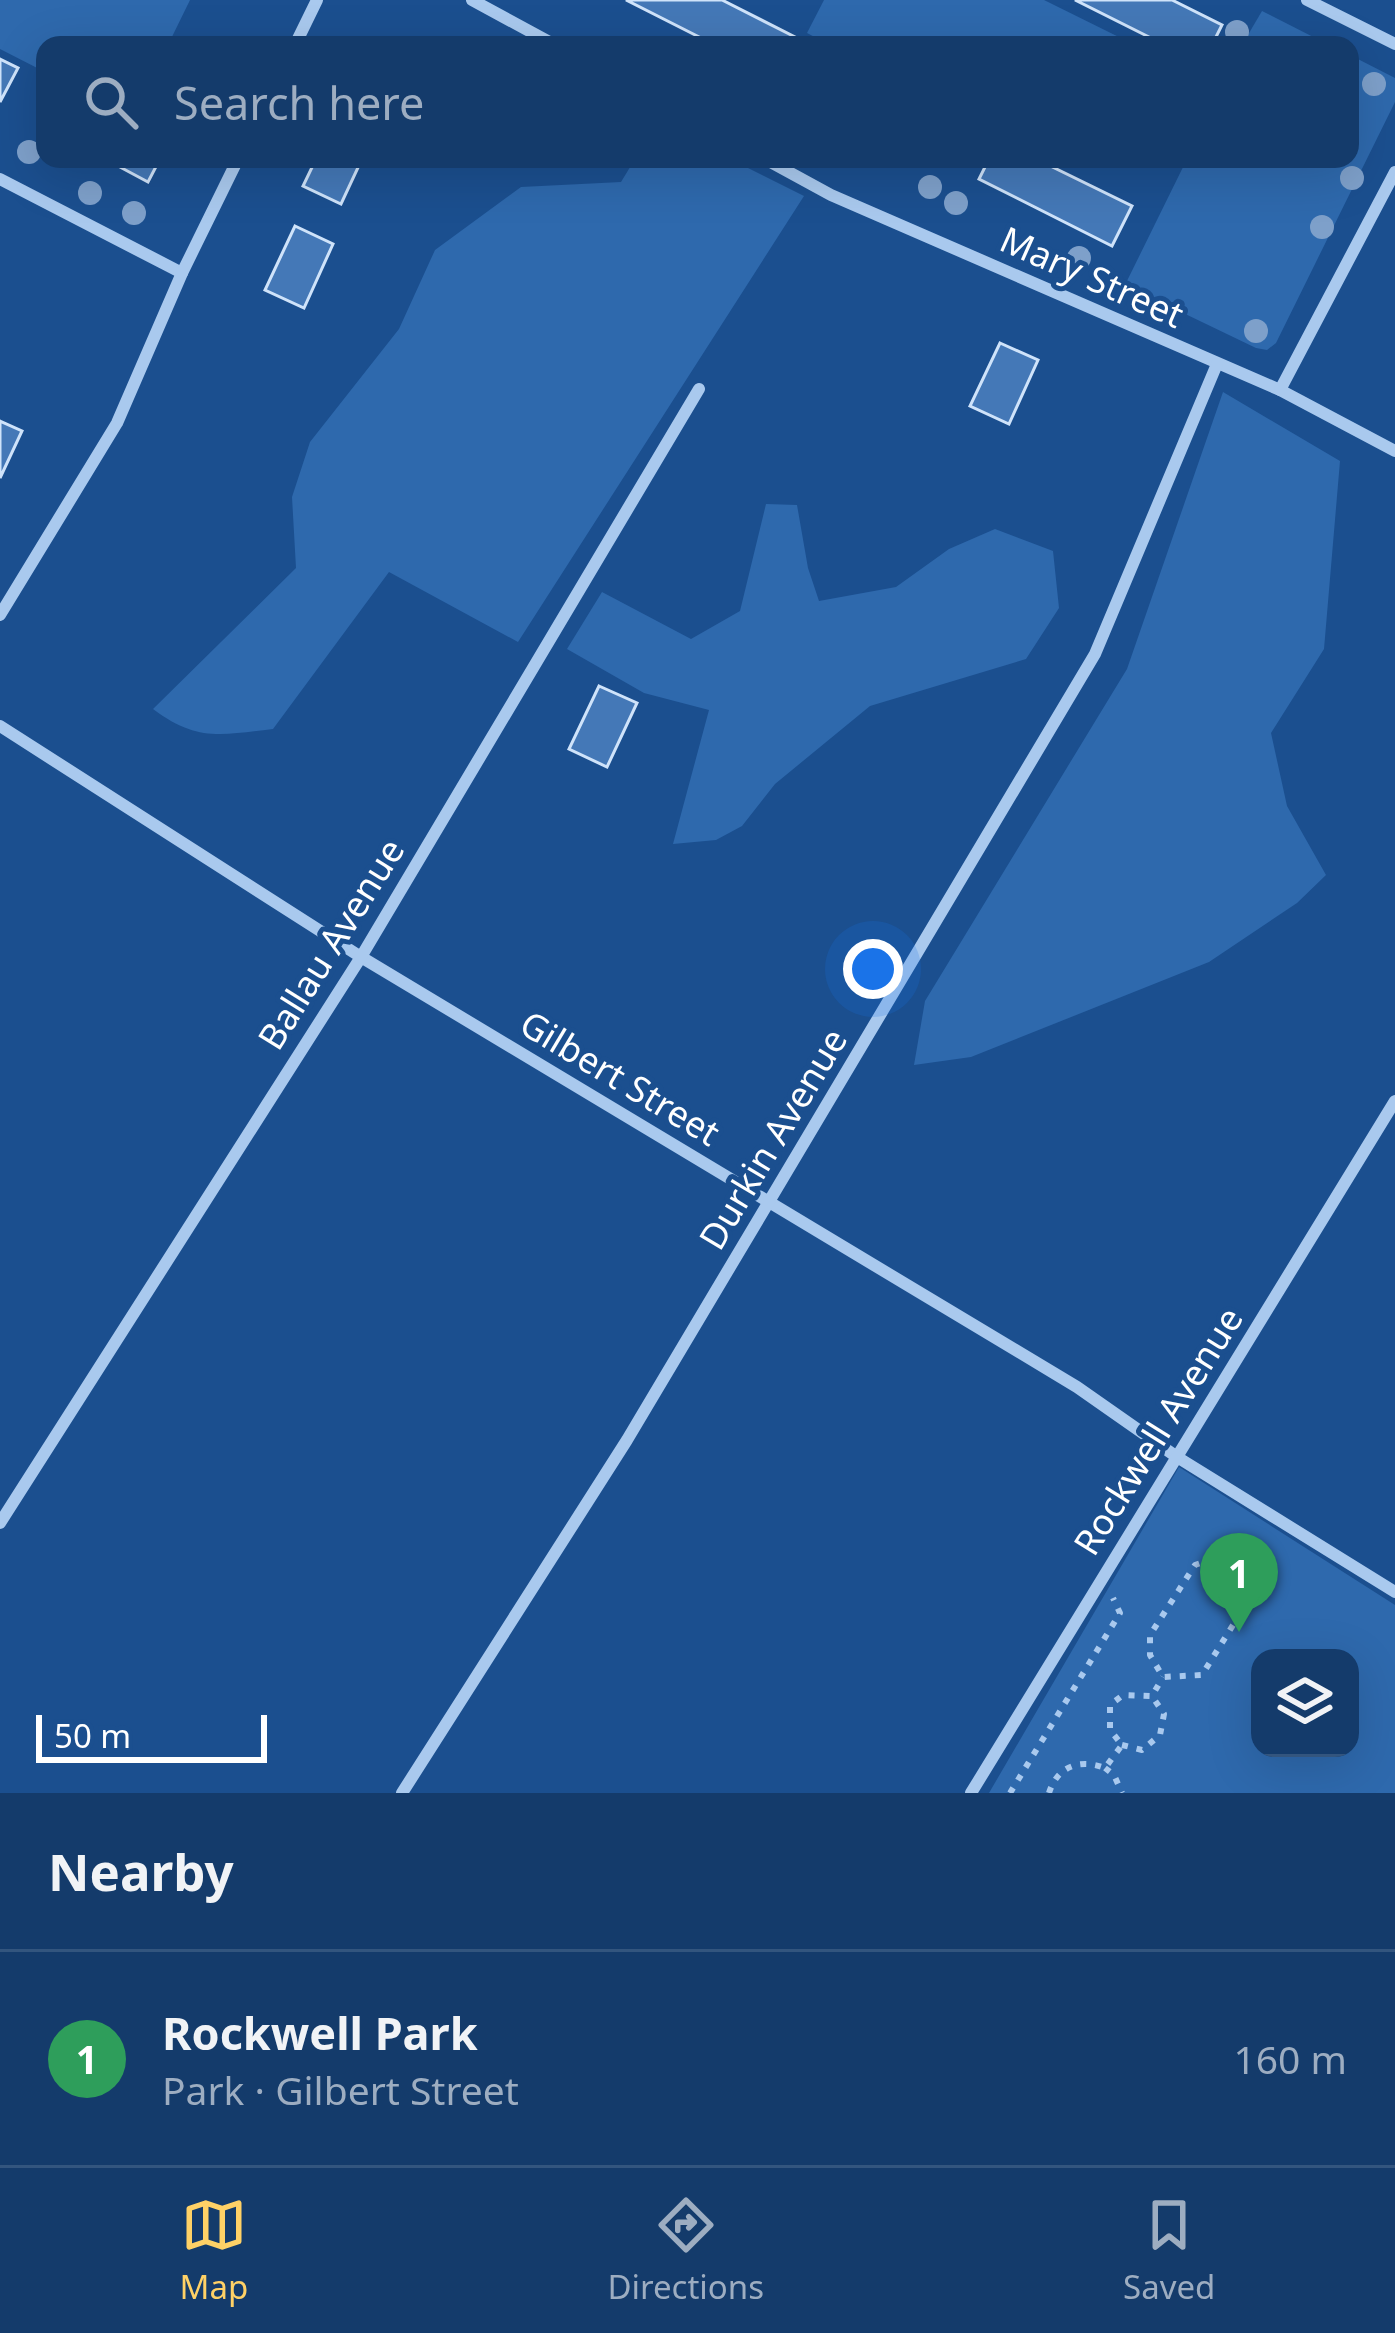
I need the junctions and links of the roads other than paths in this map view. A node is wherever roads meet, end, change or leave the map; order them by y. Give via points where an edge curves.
1 (317, 0) edge
2 (472, 0) edge
3 (1306, 0) edge
4 (299, 36) edge
5 (538, 36) edge
6 (1395, 44) edge
7 (234, 168) edge
8 (782, 168) edge
9 (1395, 172) edge
10 (0, 179) edge
11 (182, 273) junction
12 (1217, 364) junction
13 (699, 389) dead end
14 (1280, 390) junction
15 (1395, 451) edge
16 (0, 615) edge
17 (0, 726) edge
18 (362, 957) junction
19 (1395, 1101) edge
20 (770, 1203) junction
21 (1177, 1457) junction
22 (0, 1522) edge
23 (1395, 1592) edge
24 (402, 1793) edge
25 (970, 1793) edge

1 - 4 street
2 - 5 street
3 - 6 street
7 - 11 street
8 - 12 street, Mary Street
9 - 14 street
10 - 11 street
11 - 16 street via 117,423
12 - 14 street, Mary Street
12 - 20 street, Durkin Avenue via 1095,654
13 - 18 street, Ballau Avenue
14 - 15 street, Mary Street
17 - 18 street, Gilbert Street
18 - 20 street, Gilbert Street
18 - 22 street, Ballau Avenue
19 - 21 street, Rockwell Avenue
20 - 21 street, Gilbert Street via 1077,1387
20 - 24 street, Durkin Avenue
21 - 23 street, Gilbert Street
21 - 25 street, Rockwell Avenue

